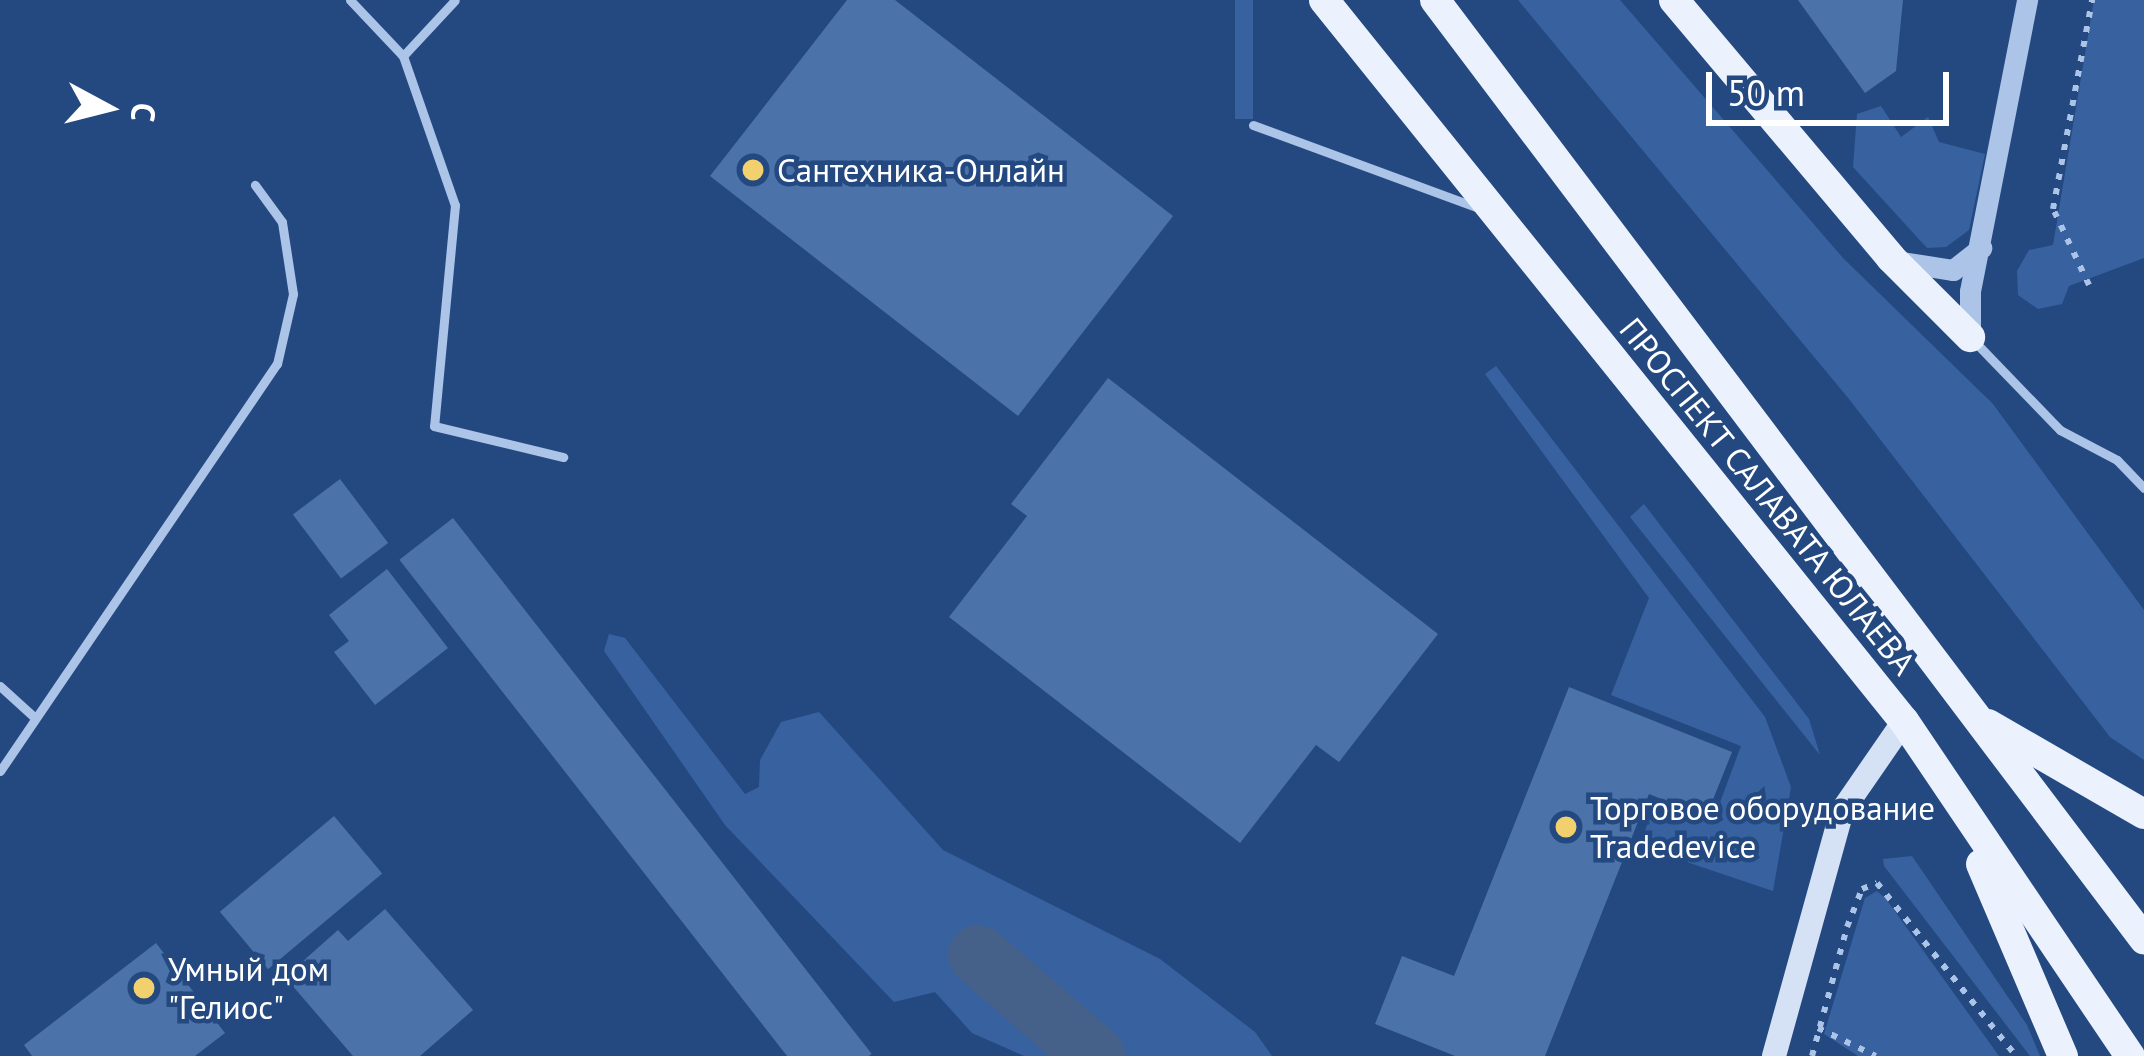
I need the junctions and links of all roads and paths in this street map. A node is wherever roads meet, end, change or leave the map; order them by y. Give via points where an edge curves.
1 (350, 0) edge
2 (455, 0) edge
3 (1324, 0) edge
4 (1435, 0) edge
5 (1674, 0) edge
6 (2027, 0) edge
7 (2092, 0) edge
8 (403, 56) junction
9 (1252, 124) dead end
10 (255, 185) dead end
11 (1494, 214) junction
12 (1982, 247) junction
13 (1891, 258) junction
14 (2089, 284) dead end
15 (1970, 338) junction
16 (563, 457) dead end
17 (2144, 488) edge
18 (0, 686) edge
19 (1972, 714) junction
20 (35, 718) junction
21 (1904, 721) junction
22 (0, 771) edge
23 (1958, 808) junction
24 (2144, 814) edge
25 (2144, 939) edge
26 (1818, 1028) junction
27 (1774, 1056) edge
28 (1812, 1056) edge
29 (1876, 1056) edge
30 (2016, 1056) edge
31 (2062, 1056) edge
32 (2130, 1056) edge

1 - 8 lane
2 - 8 lane
3 - 11 main road, ПРОСПЕКТ САЛАВАТА ЮЛАЕВА
4 - 19 main road, ПРОСПЕКТ САЛАВАТА ЮЛАЕВА
5 - 13 main road
6 - 12 street
7 - 14 path via 2054,209
8 - 16 lane via 455,205 434,426
9 - 11 lane
10 - 20 lane via 282,222 293,294 277,364
11 - 21 main road, ПРОСПЕКТ САЛАВАТА ЮЛАЕВА
12 - 13 street via 1953,270
12 - 15 street via 1970,291
13 - 15 main road
15 - 17 lane via 2060,430 2117,460
18 - 20 lane
19 - 24 main road
19 - 25 main road, ПРОСПЕКТ САЛАВАТА ЮЛАЕВА
20 - 22 lane
21 - 23 main road, ПРОСПЕКТ САЛАВАТА ЮЛАЕВА
21 - 27 main road via 1842,812
23 - 31 main road
23 - 32 main road, ПРОСПЕКТ САЛАВАТА ЮЛАЕВА
26 - 28 path
26 - 29 path
26 - 30 path via 1862,889 1877,884

